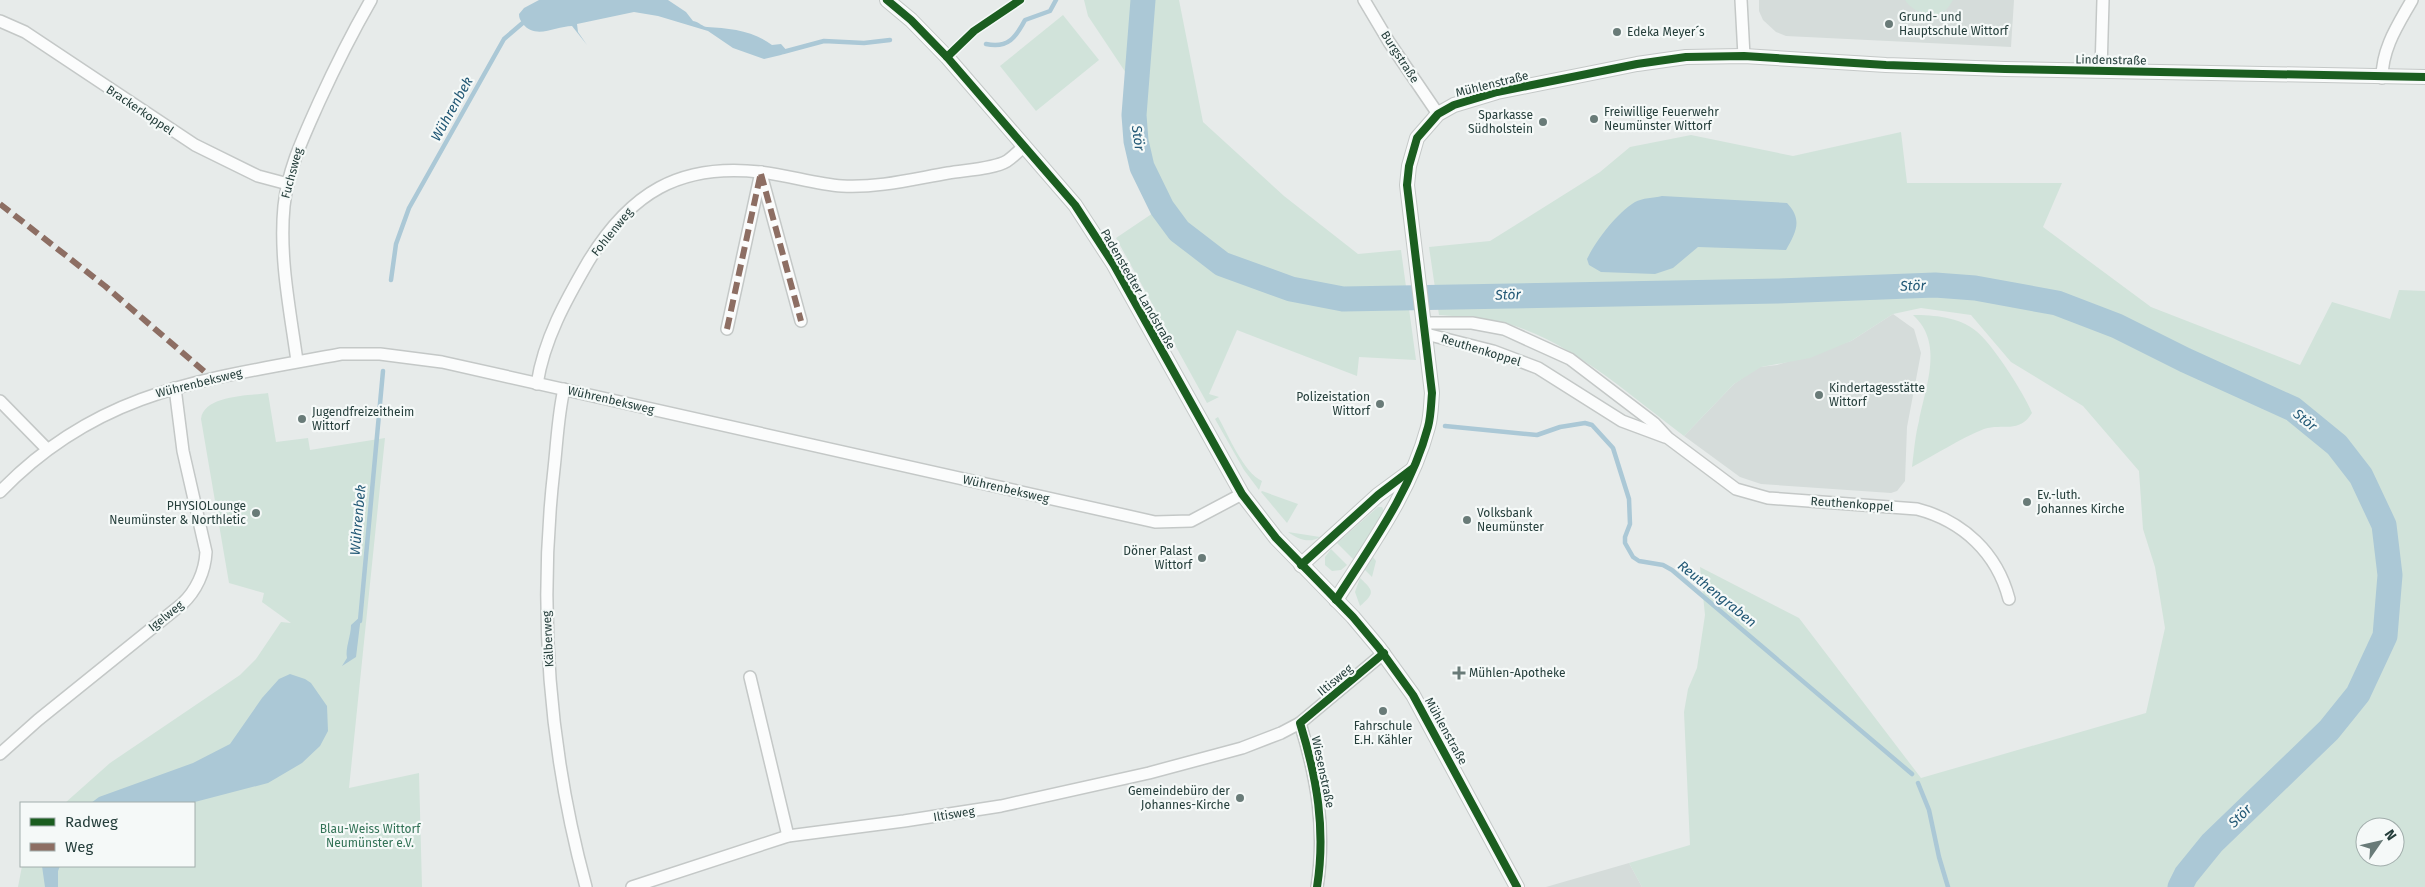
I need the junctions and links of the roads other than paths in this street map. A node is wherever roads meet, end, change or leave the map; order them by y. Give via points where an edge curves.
1 (371, 0) edge
2 (887, 0) edge
3 (1364, 0) edge
4 (1741, 0) edge
5 (2103, 0) edge
6 (2412, 0) edge
7 (0, 21) edge
8 (1744, 56) junction
9 (1798, 60) joint
10 (2101, 71) junction
11 (2425, 77) edge
12 (2382, 78) junction
13 (1438, 114) junction
14 (1024, 146) junction
15 (761, 172) junction
16 (288, 184) junction
17 (801, 321) dead end
18 (1425, 324) junction
19 (728, 329) dead end
20 (297, 361) junction
21 (537, 384) junction
22 (174, 388) junction
23 (564, 390) junction
24 (0, 401) edge
25 (1668, 438) junction
26 (47, 449) junction
27 (1414, 468) junction
28 (0, 492) edge
29 (1242, 494) junction
30 (1301, 565) junction
31 (2009, 599) dead end
32 (1336, 600) junction
33 (1384, 653) junction
34 (750, 677) dead end
35 (1300, 723) junction
36 (0, 754) edge
37 (788, 836) junction
38 (586, 887) edge
39 (632, 887) edge
40 (1317, 887) edge
41 (1517, 887) edge

1 - 16 street, Fuchsweg via 301,141
2 - 14 street, Padenstedter Landstraße via 929,38
3 - 13 street, Burgstraße
4 - 8 street
5 - 10 street
6 - 12 street via 2385,51
7 - 16 street, Brackerkoppel via 25,32 195,145 258,176
8 - 9 street, Mühlenstraße
8 - 13 street, Mühlenstraße via 1686,57 1637,64 1497,92 1454,105
9 - 10 street, Lindenstraße
10 - 12 street, Lindenstraße
11 - 12 street, Lindenstraße
13 - 18 street, Mühlenstraße via 1417,138 1409,166 1409,206
14 - 15 street, Fohlenweg via 1001,163 863,186 826,184
14 - 29 street, Padenstedter Landstraße via 1075,206 1114,265
15 - 17 street
15 - 19 street
15 - 21 street, Fohlenweg via 722,170 692,174 660,186 637,202 608,234 564,304 542,356
16 - 20 street, Fuchsweg via 283,250
18 - 25 street, Reuthenkoppel via 1538,368 1622,421
18 - 25 street, Reuthenkoppel via 1472,323 1504,329 1530,339 1570,359 1654,422
18 - 27 street, Mühlenstraße via 1432,393 1429,426
20 - 21 street, Wührenbeksweg via 341,354 380,354 442,362
20 - 22 street, Wührenbeksweg
21 - 23 street, Wührenbeksweg
22 - 26 street, Wührenbeksweg via 114,409
22 - 36 street, Igelweg via 183,451 206,552 197,585 182,604
23 - 29 street, Wührenbeksweg via 1155,522 1191,521
23 - 38 street, Kälberweg via 548,527 546,608 556,736 567,806
24 - 26 street
25 - 31 street, Reuthenkoppel via 1736,489 1760,496 1918,509 1939,514 1978,542 1996,565
26 - 28 street, Wührenbeksweg
27 - 30 street via 1378,495
27 - 32 street, Mühlenstraße via 1393,512
29 - 30 street, Padenstedter Landstraße
30 - 32 street, Mühlenstraße
32 - 33 street, Mühlenstraße
33 - 35 street, Iltisweg
33 - 41 street, Mühlenstraße via 1413,695
34 - 37 street
35 - 37 street, Iltisweg via 1233,751 1026,801
35 - 40 street, Wiesenstraße via 1319,797 1322,845
37 - 39 street, Iltisweg

